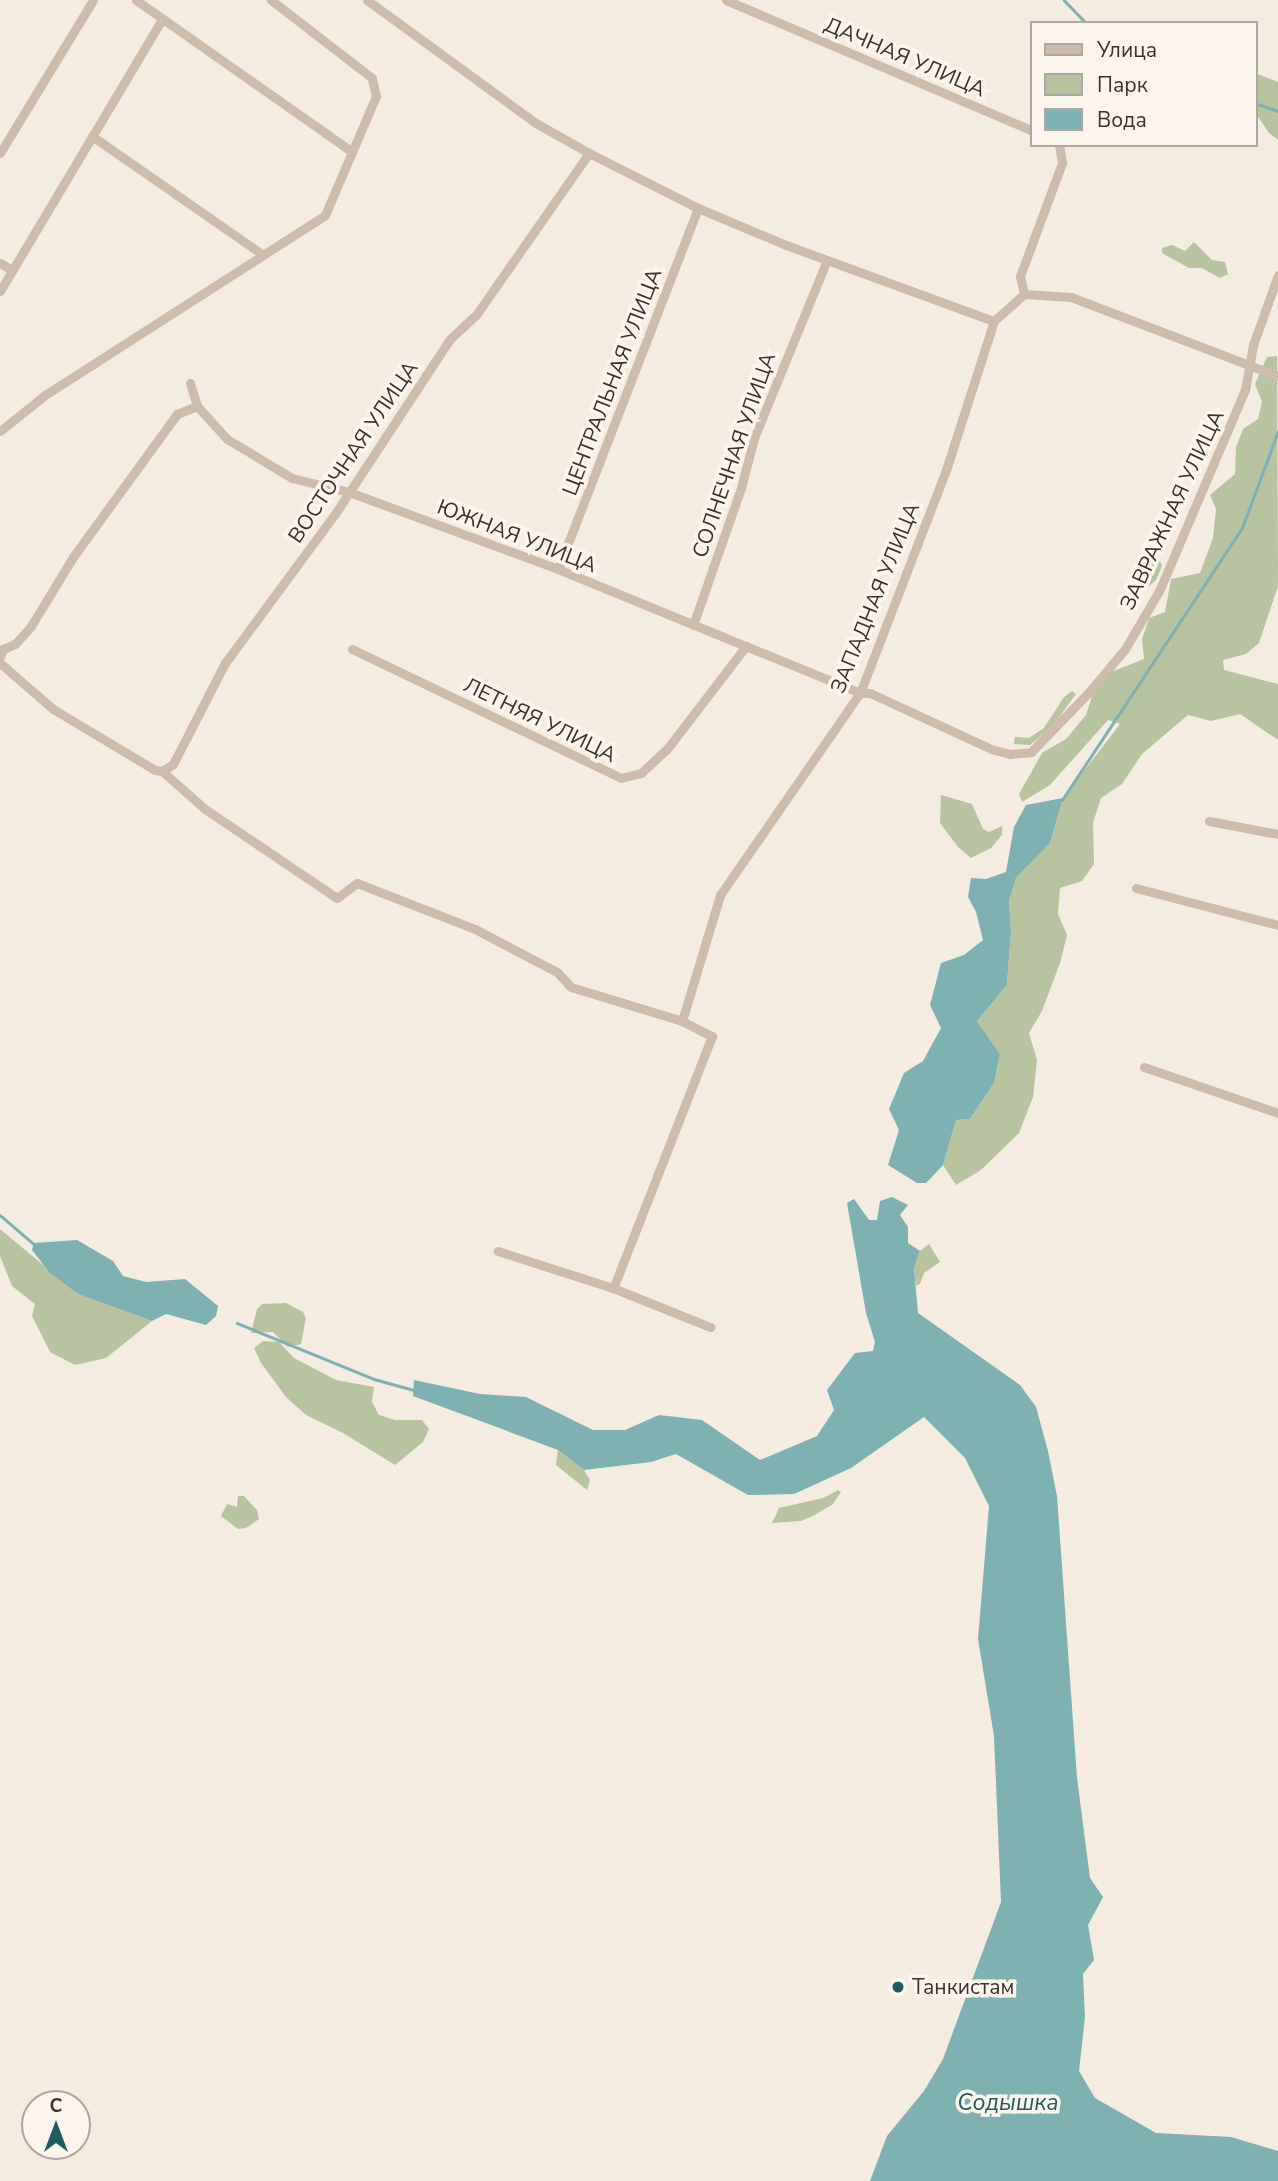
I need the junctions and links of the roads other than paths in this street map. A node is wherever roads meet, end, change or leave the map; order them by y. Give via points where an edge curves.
1 (93, 0) edge
2 (136, 0) edge
3 (271, 0) edge
4 (367, 0) edge
5 (726, 0) edge
6 (162, 19) junction
7 (1030, 130) edge
8 (92, 136) junction
9 (1059, 147) edge
10 (352, 152) junction
11 (0, 153) edge
12 (589, 153) junction
13 (698, 208) junction
14 (263, 255) junction
15 (827, 260) junction
16 (0, 263) edge
17 (12, 270) junction
18 (1278, 275) edge
19 (0, 290) edge
20 (1024, 294) junction
21 (994, 321) junction
22 (1251, 368) junction
23 (1278, 376) edge
24 (190, 383) dead end
25 (197, 406) junction
26 (0, 431) edge
27 (349, 492) junction
28 (558, 569) junction
29 (693, 625) junction
30 (746, 646) junction
31 (352, 649) dead end
32 (0, 657) edge
33 (2, 668) edge
34 (860, 693) junction
35 (158, 771) junction
36 (1209, 821) dead end
37 (1278, 834) edge
38 (1136, 888) dead end
39 (1278, 925) edge
40 (682, 1021) junction
41 (1144, 1067) dead end
42 (1278, 1113) edge
43 (498, 1251) dead end
44 (613, 1288) junction
45 (710, 1327) dead end

1 - 11 street
2 - 6 street
3 - 10 street via 372,78 376,96
4 - 12 street via 534,122
5 - 7 street, ДАЧНАЯ УЛИЦА
6 - 8 street
6 - 10 street
8 - 14 street
8 - 17 street
9 - 20 street via 1062,163 1020,276
10 - 14 street via 325,215
12 - 13 street
12 - 27 street, ВОСТОЧНАЯ УЛИЦА via 476,315 450,339
13 - 15 street
13 - 28 street, ЦЕНТРАЛЬНАЯ УЛИЦА
14 - 26 street via 45,395
15 - 21 street
15 - 29 street, СОЛНЕЧНАЯ УЛИЦА via 754,438
16 - 17 street
17 - 19 street
18 - 22 street, ЗАВРАЖНАЯ УЛИЦА via 1253,345
20 - 21 street
20 - 22 street via 1071,297
21 - 34 street, ЗАПАДНАЯ УЛИЦА via 947,467
22 - 23 street
22 - 34 street, ЗАВРАЖНАЯ УЛИЦА via 1160,589 1125,649 1031,752 1010,754 991,749 870,693
24 - 25 street, ЮЖНАЯ УЛИЦА
25 - 27 street, ЮЖНАЯ УЛИЦА via 227,439 292,478
25 - 32 street via 177,414 74,557 31,626 15,644 3,649
27 - 28 street, ЮЖНАЯ УЛИЦА
27 - 35 street, ВОСТОЧНАЯ УЛИЦА via 225,663 173,764
28 - 29 street, ЮЖНАЯ УЛИЦА
29 - 30 street, ЮЖНАЯ УЛИЦА
30 - 31 street, ЛЕТНЯЯ УЛИЦА via 667,749 641,773 621,778
30 - 34 street, ЮЖНАЯ УЛИЦА
33 - 35 street via 53,709
34 - 40 street, ЗАПАДНАЯ УЛИЦА via 720,895
35 - 40 street via 205,809 337,898 357,883 475,929 557,972 571,987
36 - 37 street
38 - 39 street
40 - 44 street via 712,1036
41 - 42 street
43 - 44 street
44 - 45 street

